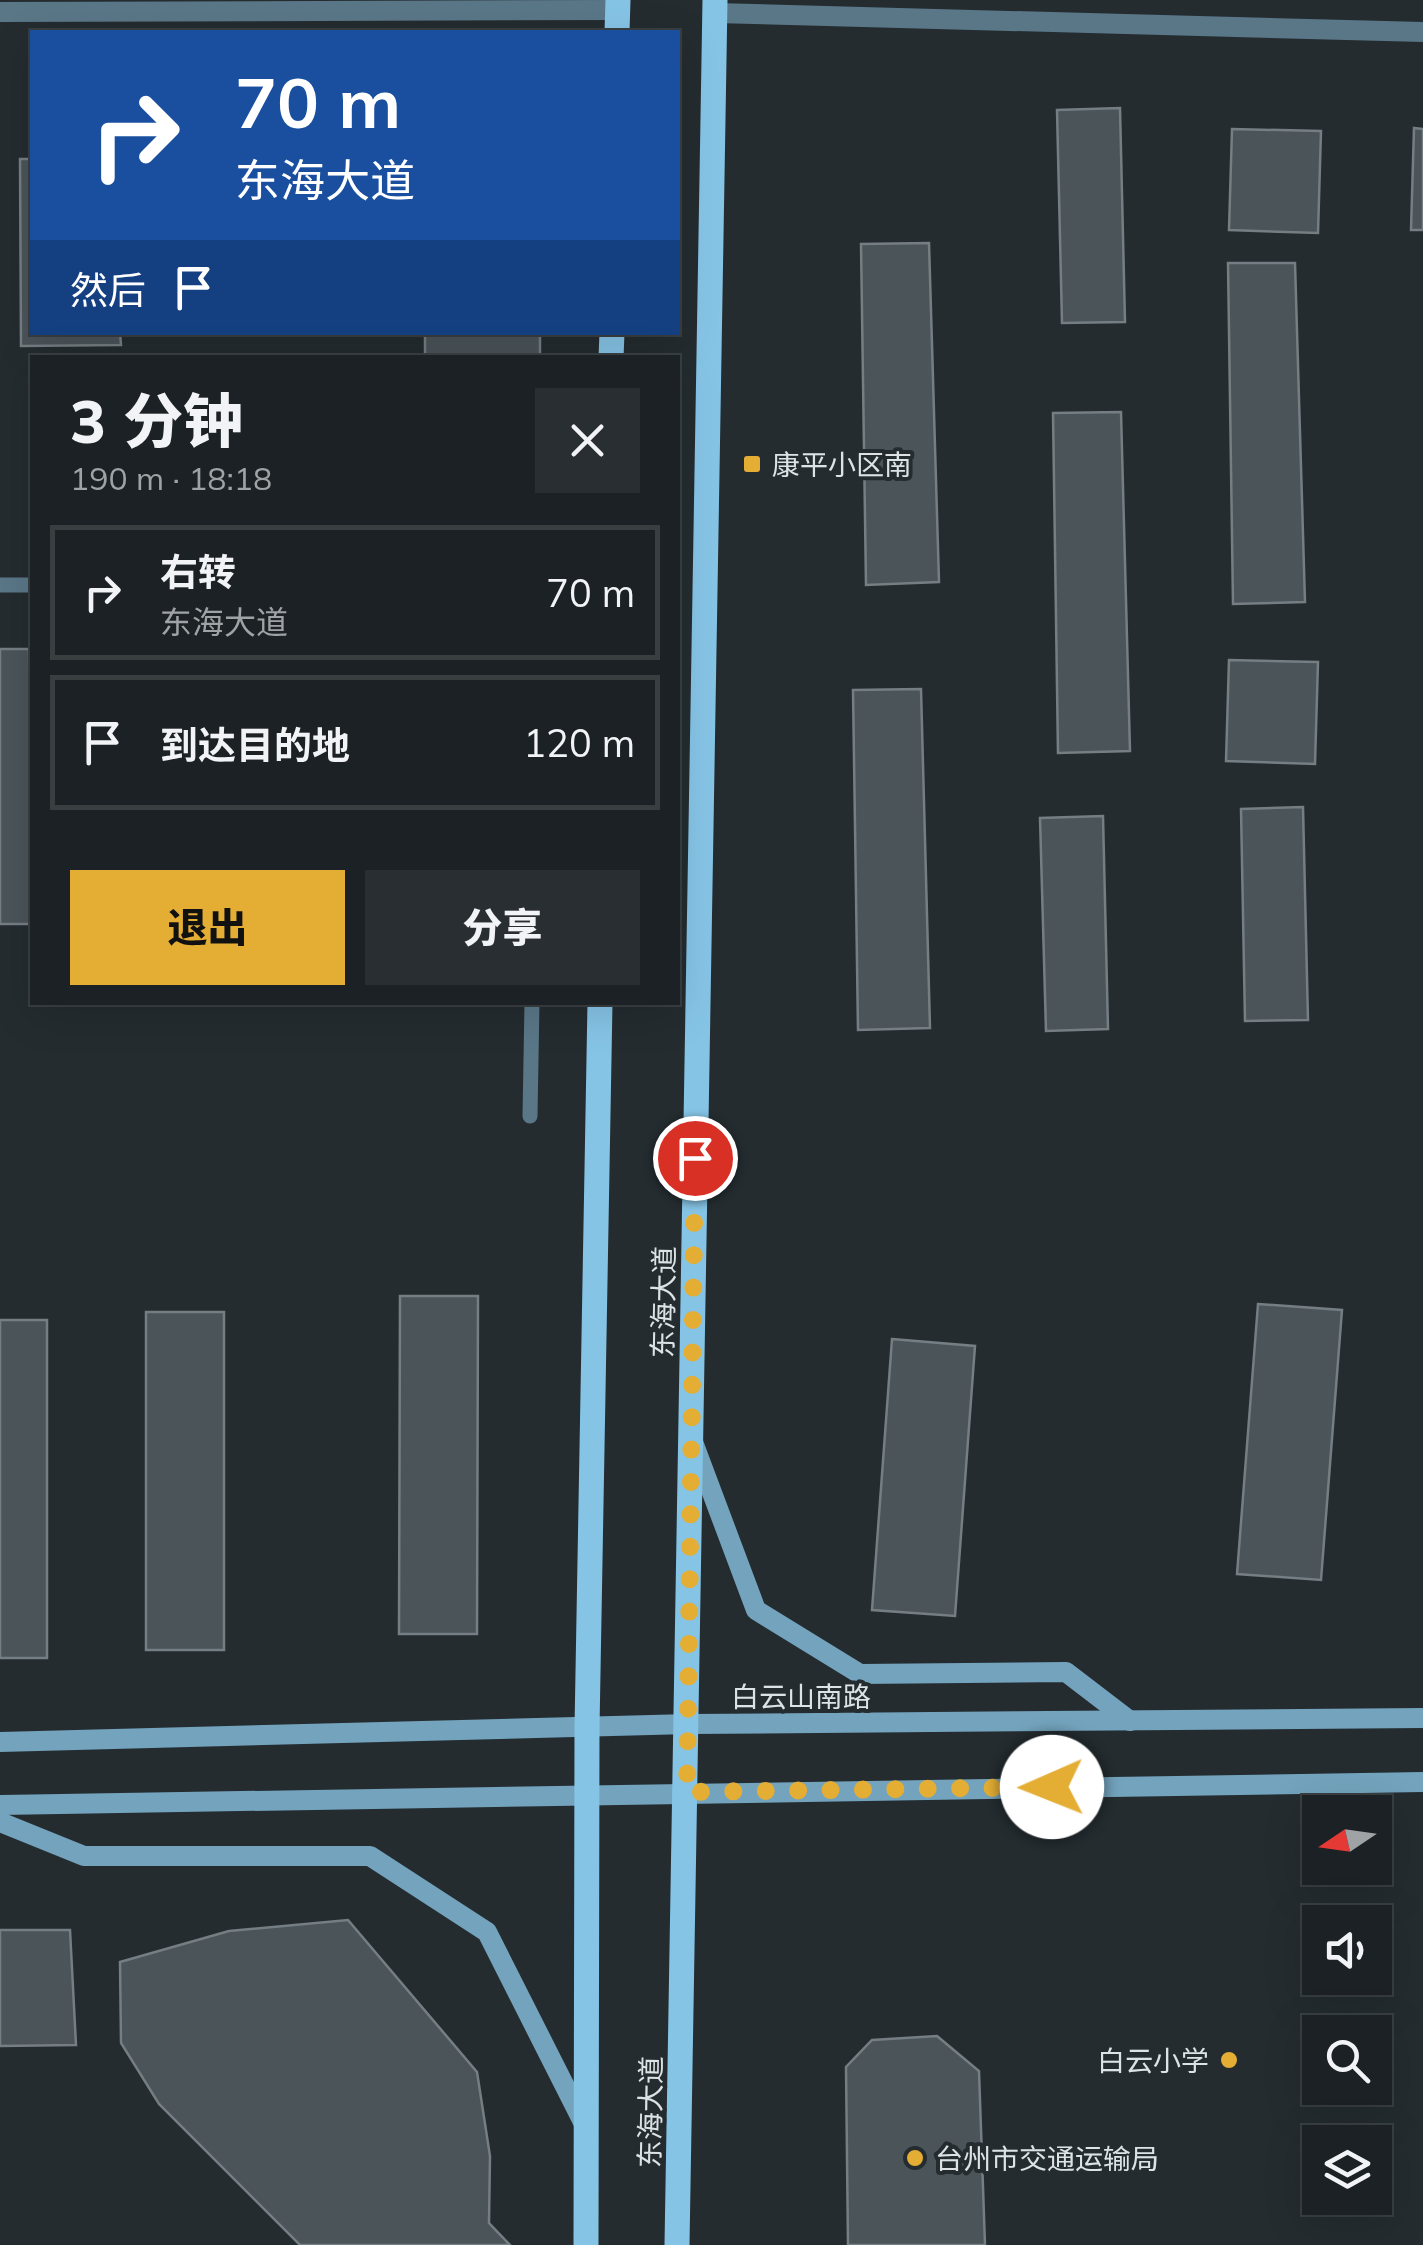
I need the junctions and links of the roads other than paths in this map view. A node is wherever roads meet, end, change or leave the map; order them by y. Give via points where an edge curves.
1 (715, 6) edge
2 (0, 12) edge
3 (618, 14) edge
4 (1423, 32) edge
5 (0, 585) edge
6 (30, 585) edge
7 (532, 1005) edge
8 (600, 1005) edge
9 (530, 1116) dead end
10 (690, 1434) junction
11 (1423, 1718) edge
12 (1130, 1721) junction
13 (690, 1724) junction
14 (587, 1728) junction
15 (0, 1742) edge
16 (1423, 1782) edge
17 (687, 1792) junction
18 (587, 1795) junction
19 (0, 1805) edge
20 (0, 1822) edge
21 (587, 2130) junction
22 (586, 2245) edge
23 (677, 2245) edge

1 - 4 street
1 - 10 main road, 东海大道
2 - 3 street
5 - 6 lane
7 - 9 lane
8 - 14 main road
10 - 12 main road via 756,1610 860,1674 1066,1672
10 - 13 main road, 东海大道
11 - 12 main road, 白云山南路
12 - 13 main road, 白云山南路
13 - 14 main road, 白云山南路
13 - 17 main road, 东海大道
14 - 15 main road, 白云山南路
14 - 18 main road
16 - 17 main road
17 - 18 main road
17 - 23 main road, 东海大道
18 - 19 main road
18 - 21 main road
20 - 21 main road via 84,1856 370,1856 487,1932
21 - 22 main road

